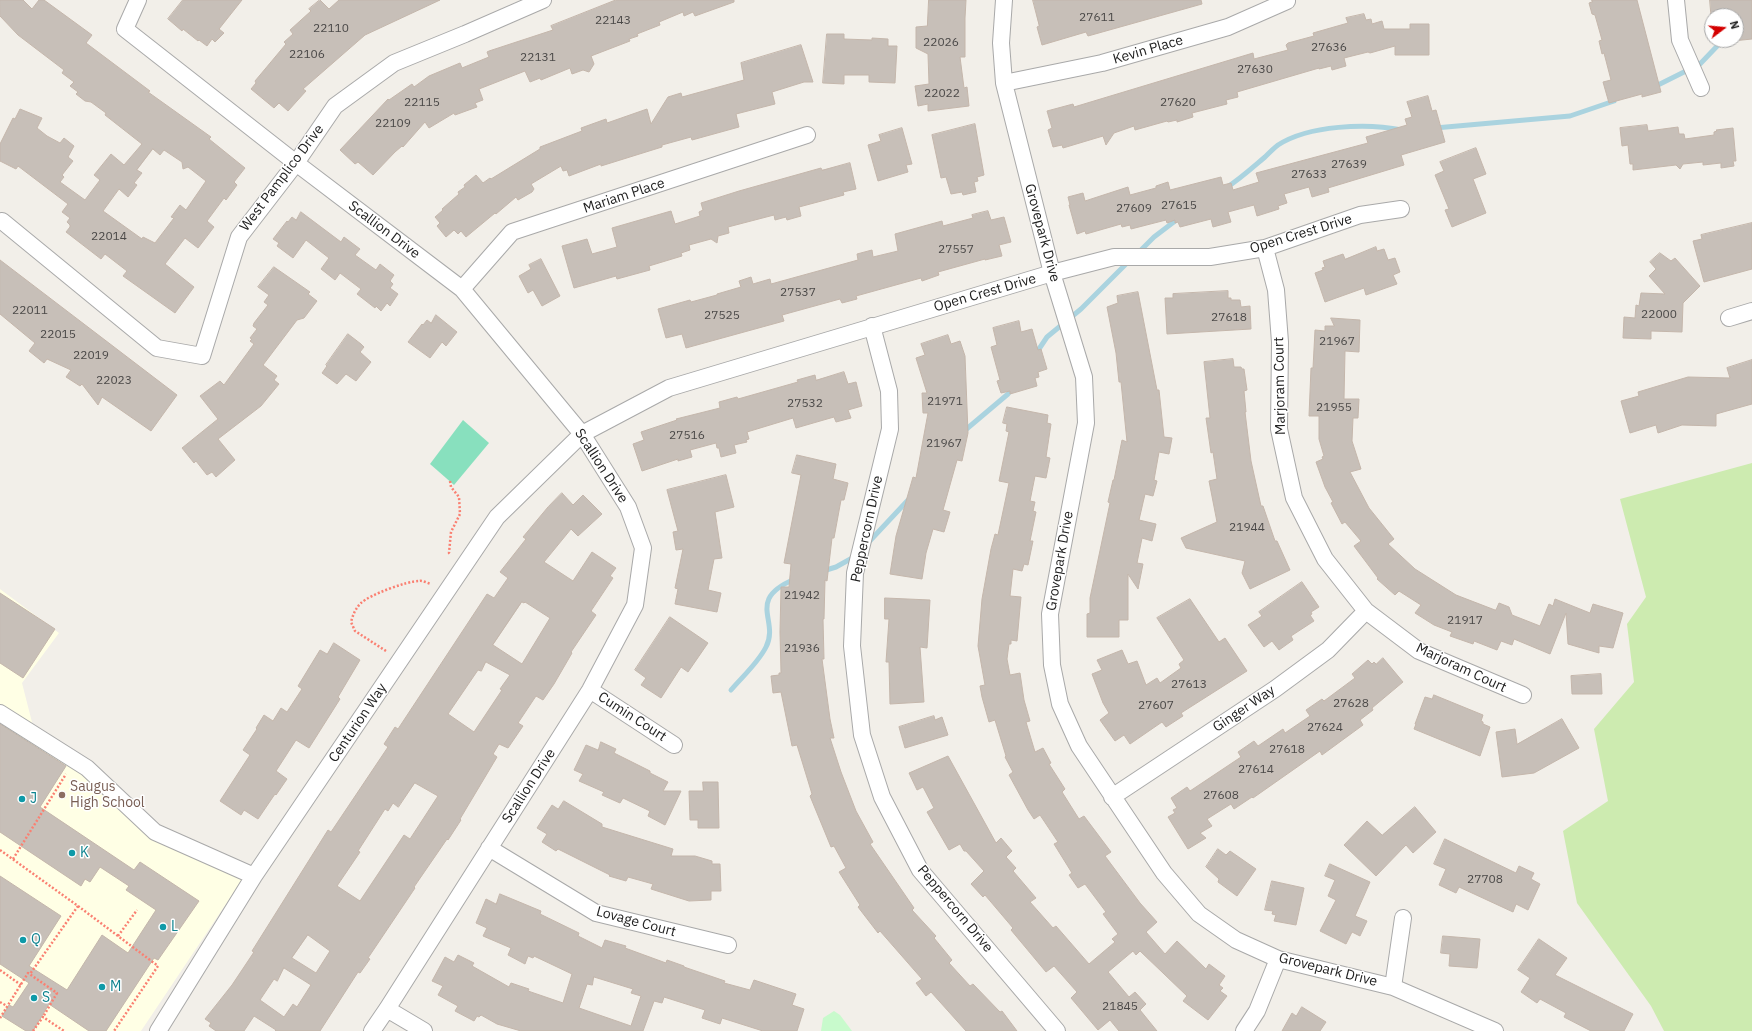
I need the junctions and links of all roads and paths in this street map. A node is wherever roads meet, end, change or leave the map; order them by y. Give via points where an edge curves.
1 (138, 0) edge
2 (543, 0) edge
3 (1004, 0) edge
4 (1676, 0) edge
5 (1287, 1) dead end
6 (1004, 83) junction
7 (1702, 88) dead end
8 (807, 135) dead end
9 (296, 163) junction
10 (1401, 209) dead end
11 (2, 220) dead end
12 (1265, 248) junction
13 (1052, 273) junction
14 (462, 289) junction
15 (1752, 311) edge
16 (1729, 318) dead end
17 (872, 326) junction
18 (582, 434) junction
19 (450, 481) dead end
20 (451, 555) dead end
21 (431, 584) dead end
22 (1366, 611) junction
23 (386, 651) dead end
24 (590, 690) junction
25 (1523, 695) dead end
26 (0, 713) edge
27 (674, 745) dead end
28 (75, 760) junction
29 (1112, 797) junction
30 (489, 848) junction
31 (0, 850) edge
32 (13, 859) junction
33 (254, 876) junction
34 (78, 906) junction
35 (137, 910) dead end
36 (1403, 918) dead end
37 (118, 936) junction
38 (728, 945) dead end
39 (1278, 959) junction
40 (0, 970) edge
41 (30, 974) junction
42 (21, 985) junction
43 (1393, 987) junction
44 (0, 1002) edge
45 (7, 1006) junction
46 (387, 1008) junction
47 (43, 1016) junction
48 (0, 1018) edge
49 (33, 1031) edge
50 (64, 1031) edge
51 (114, 1031) edge
52 (158, 1031) edge
53 (372, 1031) edge
54 (424, 1031) edge
55 (1057, 1031) edge
56 (1244, 1031) edge
57 (1494, 1031) edge

1 - 9 street, Scallion Drive via 125,29
2 - 9 street, West Pamplico Drive via 394,63 335,106
3 - 6 street, Grovepark Drive via 1001,43
4 - 7 street via 1680,40
5 - 6 street, Kevin Place via 1206,34 1102,63
6 - 13 street, Grovepark Drive
8 - 14 street, Mariam Place via 512,232
9 - 11 street, West Pamplico Drive via 239,237 202,356 157,348
9 - 14 street, Scallion Drive
10 - 12 street, Open Crest Drive via 1360,215
12 - 13 street, Open Crest Drive via 1210,257 1114,257
12 - 22 street, Marjoram Court via 1276,290 1280,342 1279,429 1294,498 1325,558
13 - 17 street, Open Crest Drive
13 - 29 street, Grovepark Drive via 1084,377 1086,423 1050,614 1052,665 1060,704 1079,746
14 - 18 street, Scallion Drive
15 - 16 street
17 - 18 street, Open Crest Drive via 669,388
17 - 55 street, Peppercorn Drive via 889,391 890,429 855,573 852,646 862,735 882,797 920,870
18 - 24 street, Scallion Drive via 628,507 643,548 635,605
18 - 33 street, Centurion Way via 497,517
19 - 20 path via 451,487 459,497 460,514 451,532
21 - 23 path via 420,580 393,588 372,596 354,611 351,622 355,631
22 - 25 street, Marjoram Court via 1419,651
22 - 29 street, Ginger Way via 1328,650
24 - 27 street, Cumin Court
24 - 30 street, Scallion Drive
26 - 28 street
28 - 32 path
28 - 33 street via 87,768 155,832
29 - 39 street, Grovepark Drive via 1164,874 1199,914 1236,940
30 - 38 street, Lovage Court via 596,913
30 - 46 street, Scallion Drive
31 - 32 path
32 - 34 path
33 - 52 street, Centurion Way
34 - 37 path
34 - 41 path
35 - 37 path
36 - 43 street
37 - 51 path via 158,966
39 - 43 street, Grovepark Drive
39 - 56 street via 1257,1012
40 - 42 path
41 - 42 path via 28,973
41 - 47 path via 57,993
42 - 45 path
43 - 57 street, Grovepark Drive
44 - 45 path
45 - 48 path
46 - 53 street, Scallion Drive
46 - 54 street
47 - 49 path
47 - 50 path

